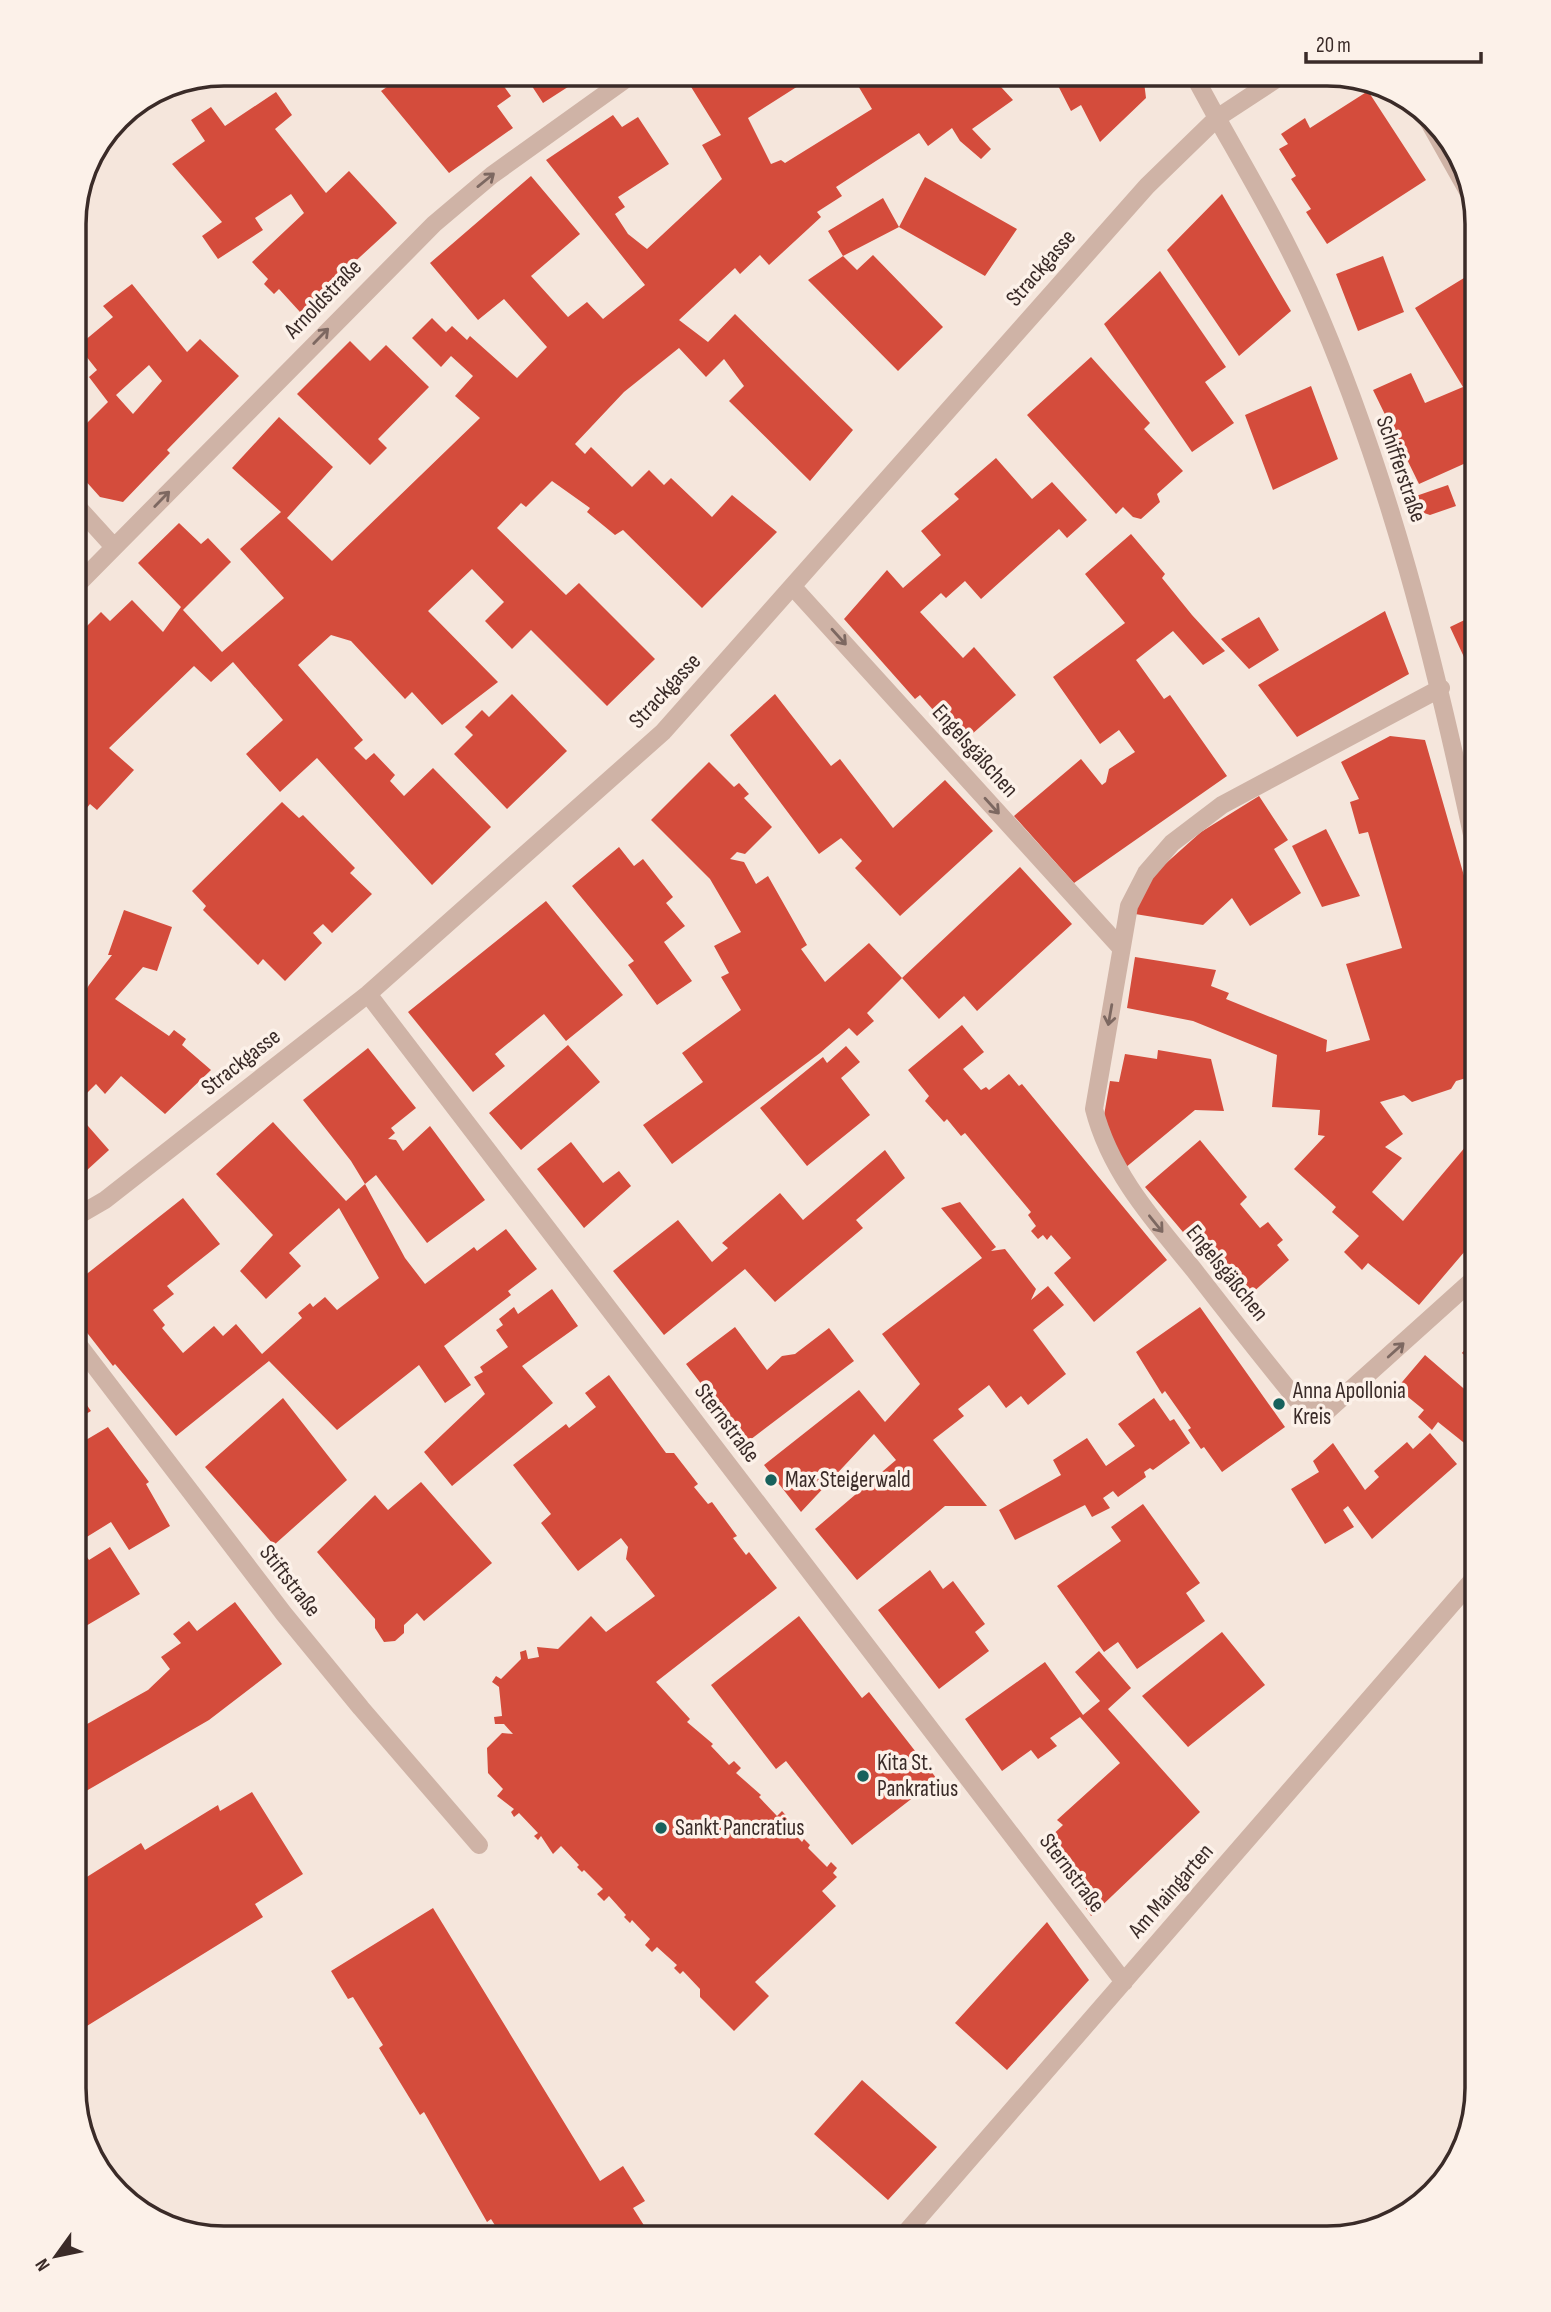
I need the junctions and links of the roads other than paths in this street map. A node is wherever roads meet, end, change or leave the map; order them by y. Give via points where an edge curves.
1 (616, 86) edge
2 (1200, 86) edge
3 (1266, 86) edge
4 (1217, 118) junction
5 (86, 516) edge
6 (114, 547) junction
7 (86, 576) edge
8 (793, 587) junction
9 (1441, 688) junction
10 (1465, 798) edge
11 (1121, 948) junction
12 (368, 993) junction
13 (86, 1211) edge
14 (1465, 1288) edge
15 (86, 1355) edge
16 (1465, 1590) edge
17 (479, 1844) dead end
18 (1124, 1982) junction
19 (911, 2226) edge

6 -> 1 street, Arnoldstraße via 435,223 492,175
2 - 4 street, Schifferstraße
3 - 4 street, Strackgasse
4 - 8 street, Strackgasse via 1147,186
4 - 9 street, Schifferstraße via 1277,225 1332,345 1403,551
5 - 6 street
6 - 7 street, Arnoldstraße
8 -> 11 street, Engelsgäßchen
8 - 12 street, Strackgasse via 663,732
9 - 10 street, Schifferstraße
9 - 11 street, Engelsgäßchen via 1223,805 1172,843 1146,873 1129,906
11 -> 14 street, Engelsgäßchen via 1094,1109 1100,1135 1115,1167 1146,1211 1297,1400 1327,1411
12 - 13 street, Strackgasse
12 - 18 street, Sternstraße
15 - 17 street, Stiftstraße via 293,1624
16 - 18 street, Am Maingarten
18 - 19 street, Am Maingarten

